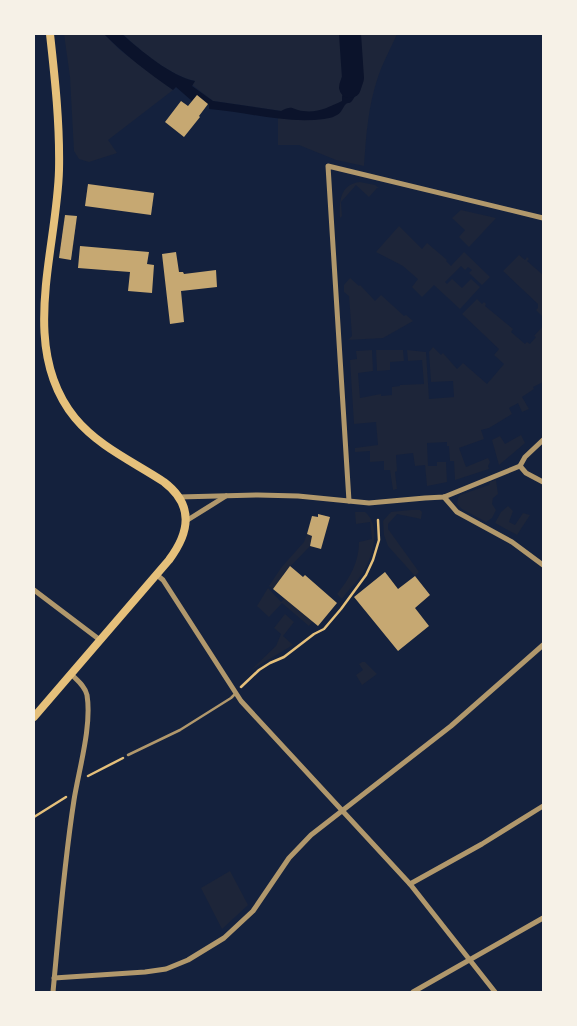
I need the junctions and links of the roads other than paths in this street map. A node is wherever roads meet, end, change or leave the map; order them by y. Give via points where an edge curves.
1 (50, 34) edge
2 (543, 218) edge
3 (543, 440) edge
4 (520, 466) junction
5 (543, 482) edge
6 (226, 496) junction
7 (180, 497) junction
8 (444, 497) junction
9 (349, 501) junction
10 (186, 521) junction
11 (543, 565) edge
12 (157, 574) junction
13 (34, 590) edge
14 (100, 640) junction
15 (543, 645) edge
16 (71, 674) junction
17 (236, 694) junction
18 (34, 717) edge
19 (128, 755) road end
20 (543, 806) edge
21 (342, 810) junction
22 (410, 884) junction
23 (543, 918) edge
24 (470, 959) junction
25 (54, 978) junction
26 (53, 992) edge
27 (413, 992) edge
28 (495, 992) edge

1 - 7 main road via 58,114 59,170 44,302 52,372 68,406 87,431 164,482
2 - 9 street via 328,166
3 - 4 street
4 - 5 street
4 - 8 street
6 - 7 street
6 - 9 street
6 - 10 street
7 - 10 main road
8 - 9 street via 369,503
8 - 11 street via 456,512 512,542
10 - 12 main road via 179,544
12 - 14 main road
12 - 17 street
13 - 14 street
14 - 16 main road
15 - 21 street via 452,726
16 - 18 main road
16 - 25 street via 87,694 87,718 64,871
17 - 19 lane via 180,730
17 - 21 street
20 - 22 street
21 - 22 street
21 - 25 street via 296,850 241,923 206,950 166,969
22 - 24 street
23 - 24 street
24 - 27 street
24 - 28 street
25 - 26 street

